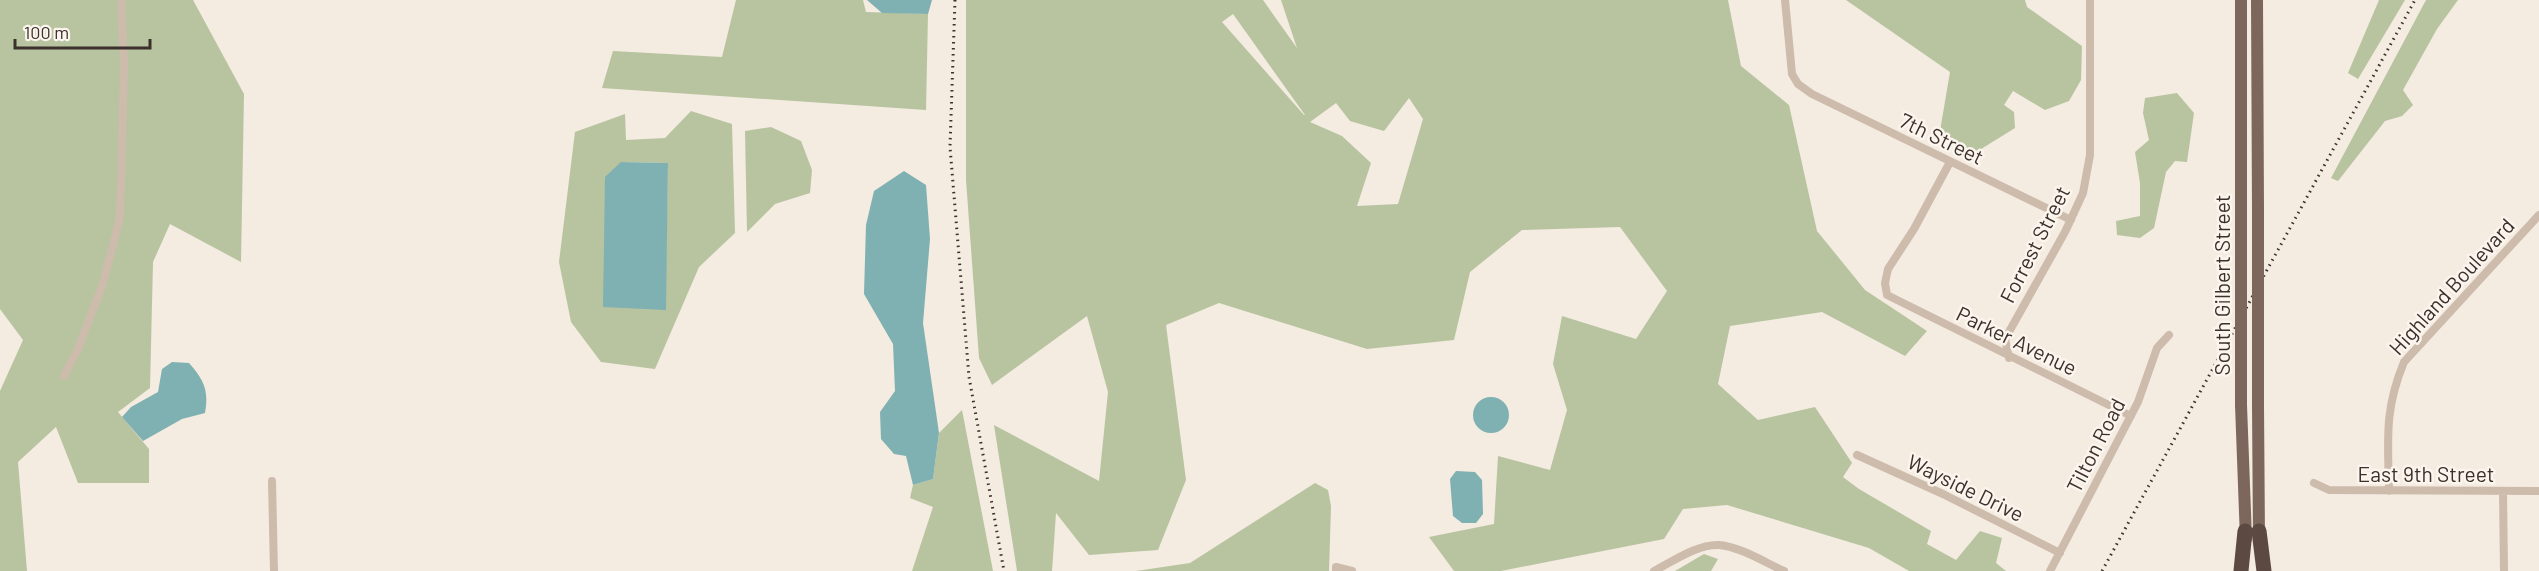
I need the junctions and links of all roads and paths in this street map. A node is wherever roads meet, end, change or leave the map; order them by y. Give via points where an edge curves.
1 (122, 0) edge
2 (1785, 0) edge
3 (2090, 0) edge
4 (2241, 0) edge
5 (2257, 0) edge
6 (1950, 162) junction
7 (2539, 215) edge
8 (2071, 220) junction
9 (2169, 335) dead end
10 (2009, 358) junction
11 (64, 376) dead end
12 (2131, 417) junction
13 (1857, 455) dead end
14 (272, 481) dead end
15 (2314, 483) dead end
16 (2389, 491) junction
17 (2503, 491) junction
18 (2539, 491) edge
19 (2252, 531) junction
20 (2060, 553) junction
21 (1336, 569) edge
22 (274, 571) edge
23 (1352, 571) edge
24 (1654, 571) edge
25 (1784, 571) edge
26 (2050, 571) edge
27 (2241, 571) edge
28 (2246, 571) edge
29 (2262, 571) edge
30 (2504, 571) edge

1 - 11 street via 120,217 103,284
2 - 6 street, 7th Street via 1791,68 1798,84
3 - 8 street, Forrest Street via 2090,156 2083,193
4 - 19 main road, South Gilbert Street, bridge via 2241,405
5 - 19 main road, South Gilbert Street, bridge via 2258,405
6 - 8 street, 7th Street
6 - 10 street, Parker Avenue via 1888,268 1887,295
7 - 16 street, Highland Boulevard via 2404,362 2393,388 2388,417
8 - 10 street, Forrest Street via 2005,339
9 - 12 street, Tilton Road via 2157,348
10 - 12 street, Parker Avenue
12 - 20 street, Tilton Road
13 - 20 street, Wayside Drive
14 - 22 street
15 - 16 street, East 9th Street via 2329,490
16 - 17 street, East 9th Street
17 - 18 street, East 9th Street
17 - 30 street
19 - 27 highway
19 - 28 main road, South Gilbert Street
19 - 29 highway
20 - 26 street, Tilton Road
21 - 23 street
24 - 25 street via 1699,549 1718,545

